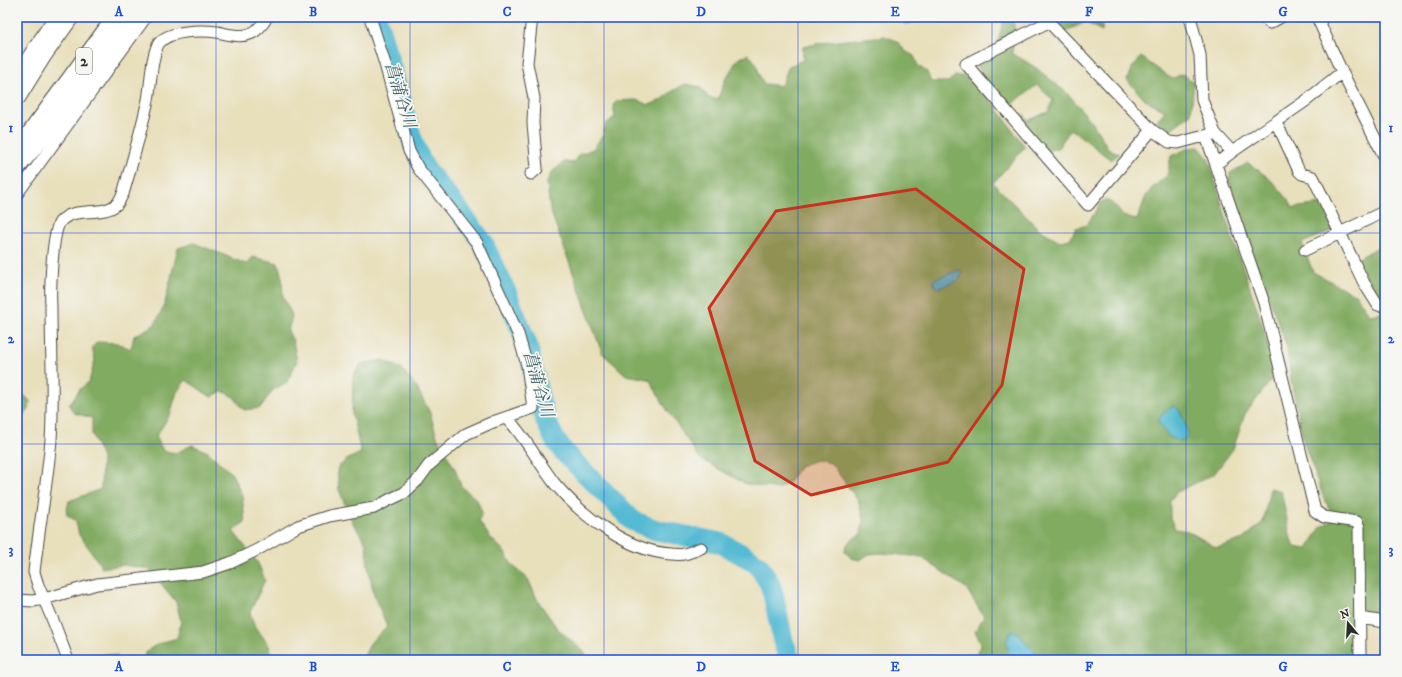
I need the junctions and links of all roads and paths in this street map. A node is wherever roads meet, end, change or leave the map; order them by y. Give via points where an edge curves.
1 (116, 17) edge
2 (133, 17) edge
3 (146, 17) edge
4 (267, 17) edge
5 (370, 17) edge
6 (532, 17) edge
7 (1190, 17) edge
8 (1263, 17) edge
9 (1281, 17) edge
10 (1317, 17) edge
11 (1046, 19) edge
12 (62, 20) edge
13 (1342, 72) junction
14 (19, 85) edge
15 (57, 109) junction
16 (1275, 122) junction
17 (1152, 130) junction
18 (1210, 135) junction
19 (18, 149) edge
20 (1232, 152) junction
21 (1385, 158) edge
22 (1216, 164) junction
23 (17, 167) edge
24 (531, 174) dead end
25 (17, 194) edge
26 (1385, 211) edge
27 (1340, 234) junction
28 (1305, 250) dead end
29 (1385, 306) edge
30 (507, 418) junction
31 (701, 548) dead end
32 (44, 598) junction
33 (17, 600) edge
34 (1360, 618) junction
35 (1385, 622) edge
36 (68, 660) edge
37 (1360, 660) edge

1 - 15 main road, 2
2 - 15 main road via 103,58
3 - 25 street
4 - 32 street via 251,34 242,36 195,32 172,35 160,43 155,52 148,99 123,194 117,204 108,209 77,213 60,222 50,287 51,440 34,572
5 - 30 street via 409,151 421,172 477,243 518,334 528,365 533,408
6 - 24 street via 527,63 534,98 533,123 537,169
7 - 18 street via 1200,55 1202,100
8 - 9 street via 1270,23
10 - 13 street
11 - 17 street
11 - 17 street via 966,64 1088,205
12 - 14 main road
13 - 16 street
13 - 21 street
15 - 19 main road, 2
15 - 23 main road
16 - 20 street
16 - 27 street via 1299,171 1315,181
17 - 18 street via 1169,142 1178,144
18 - 20 street
18 - 22 street
20 - 22 street
22 - 34 street via 1264,303 1315,511 1324,517 1357,522 1359,527
26 - 27 street
27 - 28 street
27 - 29 street via 1370,293 1378,305
30 - 31 street via 528,442 556,484 579,508 606,530 636,546 660,553 684,554
30 - 32 street via 466,434 429,465 418,480 404,492 374,508 329,516 298,526 257,550 203,572 97,584
32 - 33 street via 33,601
32 - 36 street
34 - 35 street
34 - 37 street

